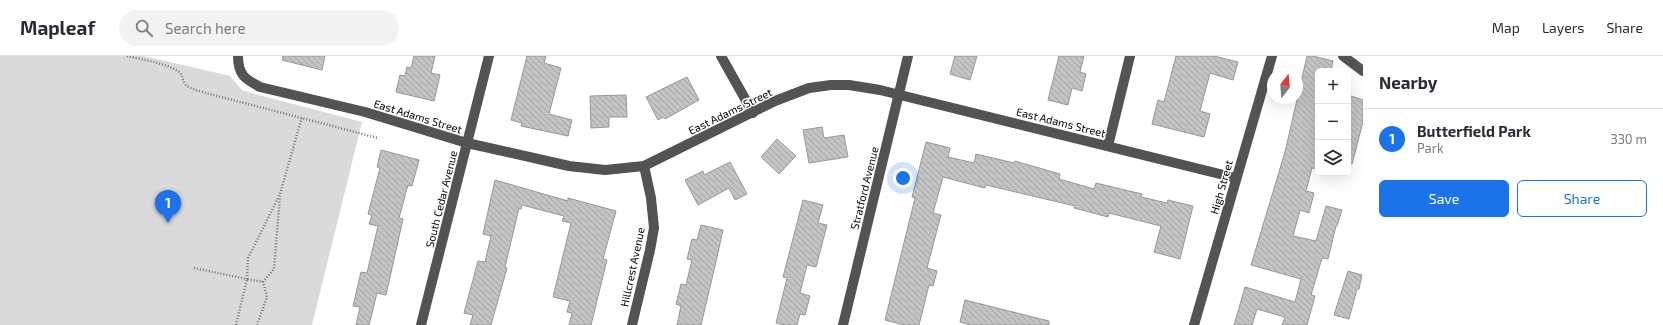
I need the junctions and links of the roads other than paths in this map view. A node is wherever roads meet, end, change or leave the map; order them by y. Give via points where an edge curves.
1 (238, 56) edge
2 (489, 56) edge
3 (721, 56) edge
4 (908, 56) edge
5 (1130, 56) edge
6 (1272, 56) edge
7 (1343, 56) edge
8 (1363, 71) edge
9 (899, 95) junction
10 (753, 112) junction
11 (467, 143) junction
12 (1108, 146) junction
13 (644, 166) junction
14 (1236, 178) junction
15 (421, 325) edge
16 (632, 325) edge
17 (843, 325) edge
18 (1194, 325) edge

1 - 11 street, East Adams Street via 241,73 260,87 365,112
2 - 11 street, South Cedar Avenue
3 - 10 street
4 - 9 street, Stratford Avenue
5 - 12 street
6 - 14 street, High Street
7 - 8 street
9 - 10 street, East Adams Street via 849,85 831,85 798,92
9 - 12 street, East Adams Street
9 - 17 street, Stratford Avenue
10 - 13 street, East Adams Street
11 - 13 street, East Adams Street via 588,169
11 - 15 street, South Cedar Avenue
12 - 14 street, East Adams Street
13 - 16 street, Hillcrest Avenue via 654,228
14 - 18 street, High Street

